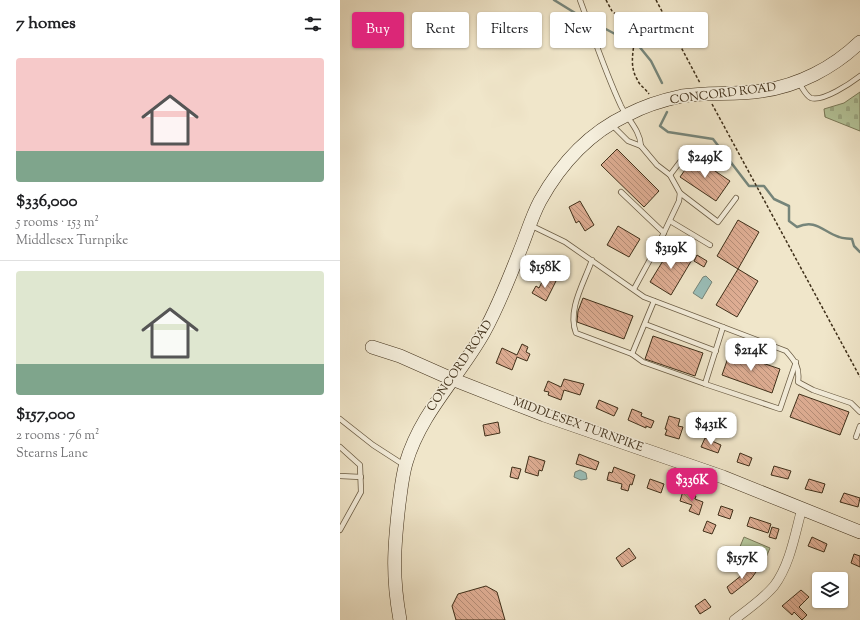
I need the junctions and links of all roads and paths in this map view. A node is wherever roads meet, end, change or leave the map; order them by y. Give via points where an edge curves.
1 (580, 0) edge
2 (606, 0) edge
3 (656, 0) edge
4 (860, 42) edge
5 (860, 76) edge
6 (798, 82) junction
7 (707, 94) junction
8 (652, 104) junction
9 (626, 115) junction
10 (611, 124) junction
11 (641, 146) junction
12 (683, 158) dead end
13 (670, 175) junction
14 (621, 192) dead end
15 (680, 193) junction
16 (736, 198) dead end
17 (670, 221) junction
18 (530, 225) junction
19 (664, 233) junction
20 (710, 245) dead end
21 (592, 260) junction
22 (634, 289) junction
23 (654, 301) junction
24 (645, 324) junction
25 (723, 327) junction
26 (372, 347) dead end
27 (716, 351) junction
28 (632, 354) junction
29 (796, 362) junction
30 (860, 377) edge
31 (452, 380) junction
32 (705, 384) junction
33 (860, 412) edge
34 (340, 419) edge
35 (860, 426) edge
36 (856, 437) dead end
37 (340, 447) edge
38 (406, 465) junction
39 (340, 476) edge
40 (361, 477) junction
41 (802, 508) junction
42 (340, 530) edge
43 (860, 532) edge
44 (400, 620) edge
45 (734, 620) edge

1 - 9 lane
2 - 8 path via 612,11 635,31 632,56 634,74 650,95
3 - 7 path
4 - 6 main road, CONCORD ROAD via 835,62
5 - 6 lane via 835,91 814,98 808,95
6 - 7 main road, CONCORD ROAD via 762,91
7 - 8 main road, CONCORD ROAD
7 - 30 path
8 - 9 main road, CONCORD ROAD
9 - 10 main road, CONCORD ROAD
9 - 11 lane via 637,130
10 - 11 lane via 628,141
10 - 18 main road, CONCORD ROAD via 590,138 571,157 539,203
11 - 13 lane via 657,165
12 - 13 lane
13 - 15 lane
14 - 19 lane
15 - 16 lane via 718,222
15 - 17 lane
17 - 19 lane
17 - 20 lane
18 - 21 lane via 565,242
18 - 31 main road, CONCORD ROAD via 499,303 478,343
19 - 22 lane
21 - 22 lane
21 - 28 lane via 573,314 576,333
22 - 23 lane
23 - 24 lane
23 - 25 lane
24 - 27 lane
24 - 28 lane
25 - 27 lane
25 - 29 lane via 776,346 786,351
26 - 31 main road, MIDDLESEX TURNPIKE via 400,356
27 - 32 lane
28 - 32 lane via 643,362
29 - 32 lane via 780,410
29 - 33 lane via 799,369 798,382 851,403
31 - 38 main road, CONCORD ROAD via 423,423
31 - 41 main road, MIDDLESEX TURNPIKE
34 - 38 lane via 373,445
35 - 36 lane
37 - 40 lane via 360,465
38 - 44 main road, CONCORD ROAD via 393,552
39 - 40 lane
40 - 42 lane via 361,492
41 - 43 main road, MIDDLESEX TURNPIKE
41 - 45 street via 778,580

